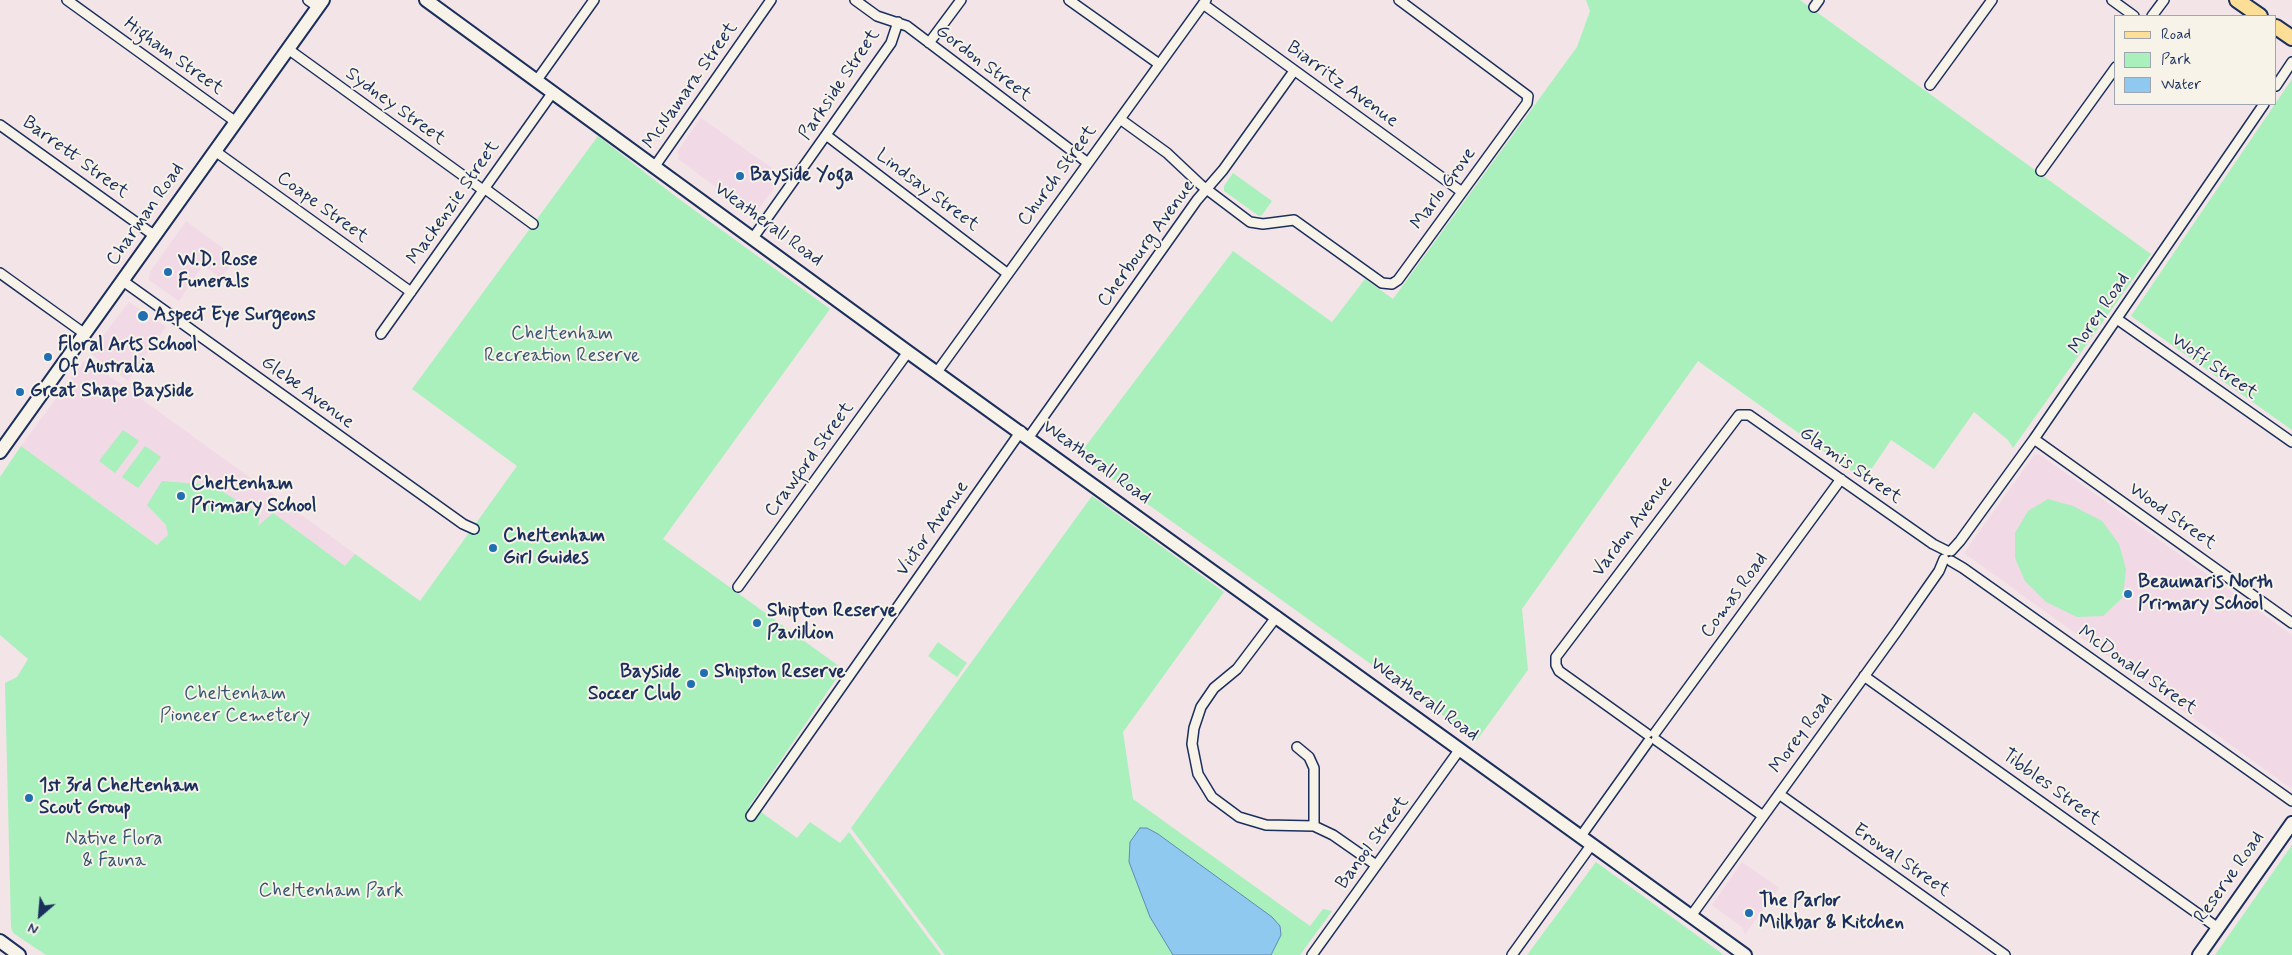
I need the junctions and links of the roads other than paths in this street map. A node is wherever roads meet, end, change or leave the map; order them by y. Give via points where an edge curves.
1 (67, 0) edge
2 (426, 0) edge
3 (594, 0) edge
4 (771, 0) edge
5 (855, 0) edge
6 (961, 0) edge
7 (1069, 0) edge
8 (1399, 0) edge
9 (1992, 0) edge
10 (2112, 0) edge
11 (2164, 0) edge
12 (2238, 0) edge
13 (316, 2) edge
14 (1205, 2) edge
15 (2133, 15) edge
16 (2153, 15) edge
17 (2259, 15) edge
18 (898, 22) junction
19 (2277, 28) edge
20 (2292, 38) edge
21 (930, 43) junction
22 (288, 49) junction
23 (2292, 62) edge
24 (1160, 64) junction
25 (2114, 70) edge
26 (1294, 71) junction
27 (537, 80) junction
28 (2277, 84) edge
29 (1930, 85) dead end
30 (553, 92) junction
31 (2263, 105) edge
32 (1120, 120) junction
33 (236, 122) junction
34 (0, 125) edge
35 (826, 135) junction
36 (215, 151) junction
37 (1088, 163) junction
38 (655, 166) junction
39 (2041, 172) dead end
40 (483, 189) junction
41 (1206, 189) junction
42 (1462, 192) junction
43 (533, 224) dead end
44 (155, 236) junction
45 (753, 238) junction
46 (0, 273) edge
47 (1008, 274) junction
48 (123, 281) junction
49 (411, 292) junction
50 (2117, 319) junction
51 (85, 334) junction
52 (381, 334) dead end
53 (908, 352) junction
54 (937, 372) junction
55 (1749, 415) joint
56 (1025, 434) junction
57 (2034, 439) junction
58 (2292, 442) edge
59 (0, 452) edge
60 (1842, 479) junction
61 (474, 529) dead end
62 (1949, 557) junction
63 (738, 587) dead end
64 (1277, 616) junction
65 (2292, 623) edge
66 (1864, 676) junction
67 (1651, 737) junction
68 (1297, 747) dead end
69 (1460, 750) junction
70 (1779, 794) junction
71 (2292, 801) edge
72 (751, 816) dead end
73 (1763, 816) junction
74 (2292, 822) edge
75 (1314, 826) junction
76 (1581, 836) junction
77 (1592, 844) junction
78 (1376, 865) junction
79 (1692, 916) junction
80 (2218, 928) junction
81 (0, 941) edge
82 (19, 955) edge
83 (1312, 955) edge
84 (1512, 955) edge
85 (1745, 955) edge
86 (2005, 955) edge
87 (2199, 955) edge

1 - 33 street, Higham Street
2 - 27 street, Weatherall Road
3 - 27 street
4 - 38 street, McNamara Street
5 - 18 street, Gordon Street via 877,16
6 - 21 street
7 - 24 street
8 - 42 street, Marlo Grove via 1528,96 1527,102
9 - 29 street
10 - 15 street
11 - 16 street
12 - 17 main road
13 - 22 street, Charman Road
14 - 24 street, Church Street
14 - 26 street, Biarritz Avenue
18 - 21 street, Gordon Street
18 - 35 street, Parkside Street via 891,42
19 - 20 main road
21 - 37 street, Gordon Street
22 - 33 street, Charman Road
22 - 40 street, Sydney Street
23 - 28 street
24 - 32 street, Church Street
25 - 39 street
26 - 41 street, Cherbourg Avenue
26 - 42 street, Biarritz Avenue
27 - 30 street, Weatherall Road
30 - 38 street, Weatherall Road
30 - 40 street, Mackenzie Street
31 - 50 street, Morey Road
32 - 37 street, Church Street
32 - 41 street via 1167,153
33 - 36 street, Charman Road
34 - 44 street, Barrett Street
35 - 45 street, Parkside Street
35 - 47 street, Lindsay Street
36 - 44 street, Charman Road
36 - 49 street, Coape Street
37 - 47 street, Church Street
38 - 45 street, Weatherall Road
40 - 43 street, Sydney Street
40 - 49 street, Mackenzie Street
41 - 42 street, Marlo Grove via 1256,224 1300,222 1388,285 1398,280
41 - 56 street, Cherbourg Avenue
44 - 48 street, Charman Road
45 - 53 street, Weatherall Road
46 - 51 street
47 - 54 street, Church Street
48 - 51 street, Charman Road
48 - 61 street, Glebe Avenue
49 - 52 street, Mackenzie Street
50 - 57 street, Morey Road
50 - 58 street, Woff Street
51 - 59 street, Charman Road
53 - 54 street, Weatherall Road
53 - 63 street, Crawford Street
54 - 56 street, Weatherall Road
55 - 60 street, Glamis Street
55 - 67 street, Vardon Avenue via 1743,413 1735,418 1558,654 1556,665 1559,671
56 - 64 street, Weatherall Road
56 - 72 street, Victor Avenue
57 - 62 street, Morey Road
57 - 65 street, Wood Street
60 - 62 street, Glamis Street
60 - 67 street, Comas Road
62 - 66 street, Morey Road
62 - 71 street, McDonald Street
64 - 69 street, Weatherall Road
64 - 75 street via 1237,669 1205,700 1194,728 1194,759 1207,791 1232,813 1266,825
66 - 70 street, Morey Road
66 - 80 street, Tibbles Street
67 - 73 street
67 - 76 street, Comas Road
68 - 75 street via 1309,757 1314,768
69 - 76 street, Weatherall Road
69 - 78 street, Banool Street
70 - 73 street, Morey Road
70 - 86 street, Erowal Street
73 - 79 street, Morey Road
74 - 80 street, Reserve Road
75 - 78 street
76 - 77 street, Weatherall Road
77 - 79 street, Weatherall Road
77 - 84 street
78 - 83 street, Banool Street
79 - 85 street, Weatherall Road
80 - 87 street, Reserve Road
81 - 82 street

